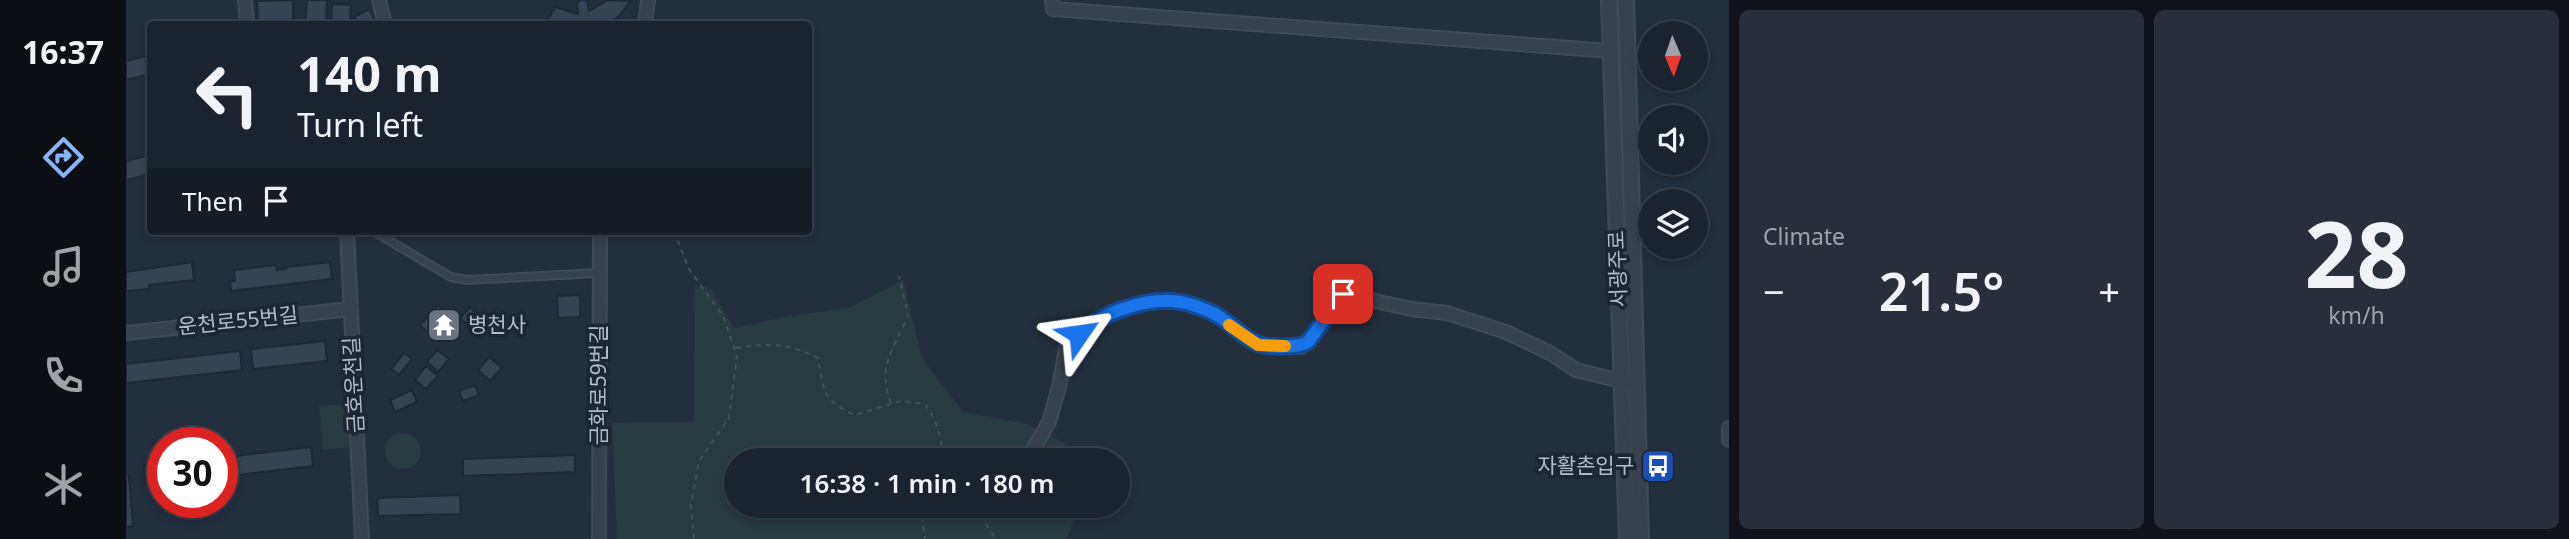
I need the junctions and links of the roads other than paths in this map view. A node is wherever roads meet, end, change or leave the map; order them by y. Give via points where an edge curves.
1 (245, 0) edge
2 (379, 0) edge
3 (648, 0) edge
4 (1052, 0) edge
5 (1609, 0) edge
6 (1626, 0) edge
7 (247, 21) edge
8 (384, 21) edge
9 (645, 21) edge
10 (1611, 51) junction
11 (347, 235) edge
12 (380, 235) edge
13 (600, 235) edge
14 (599, 273) junction
15 (351, 309) junction
16 (126, 333) edge
17 (1622, 381) junction
18 (1637, 385) junction
19 (1729, 428) edge
20 (1729, 440) edge
21 (1033, 448) edge
22 (362, 539) edge
23 (599, 539) edge
24 (1627, 539) edge
25 (1641, 539) edge

1 - 7 street
2 - 8 street
3 - 9 street
4 - 10 street via 1052,9
5 - 10 street, 서광주로
6 - 18 street, 서광주로
10 - 17 street, 서광주로
11 - 15 street, 금호운천길
12 - 14 lane via 451,277 467,280
13 - 14 street, 금화로59번길
14 - 23 street, 금화로59번길
15 - 16 street, 운천로55번길
15 - 22 street, 금호운천길
17 - 18 street
17 - 21 street via 1576,370 1506,332 1447,313 1343,294 1301,347 1258,345 1213,313 1179,301 1152,302 1091,323 1066,348 1052,413
17 - 24 street, 서광주로
18 - 25 street, 서광주로
19 - 20 street

